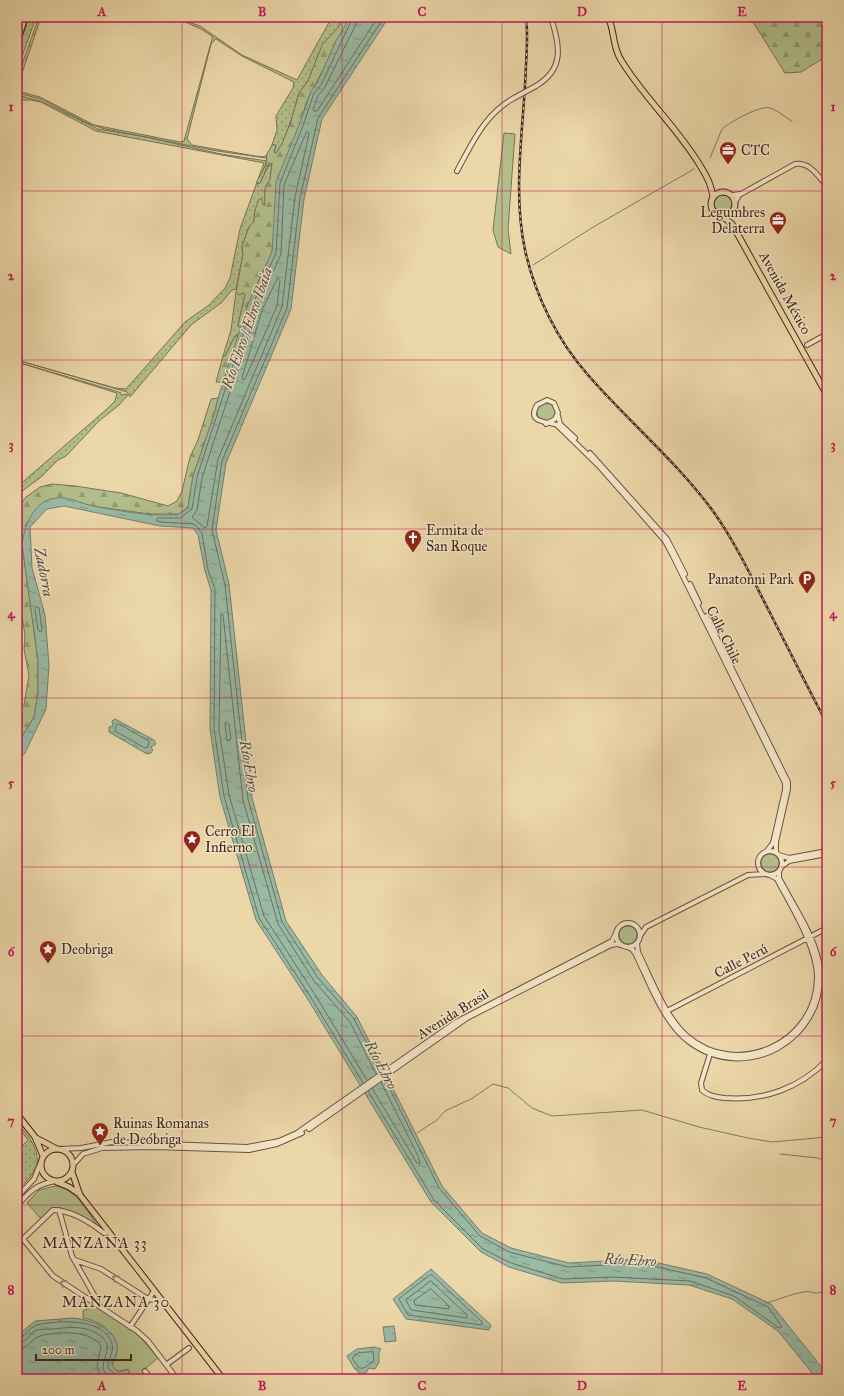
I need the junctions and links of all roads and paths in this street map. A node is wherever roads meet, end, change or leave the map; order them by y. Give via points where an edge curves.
1 (25, 17) edge
2 (551, 17) edge
3 (608, 17) edge
4 (17, 41) edge
5 (457, 171) dead end
6 (712, 186) junction
7 (827, 186) edge
8 (722, 192) junction
9 (741, 194) junction
10 (731, 195) junction
11 (713, 198) junction
12 (735, 202) junction
13 (732, 212) junction
14 (722, 216) junction
15 (732, 224) junction
16 (827, 334) edge
17 (807, 346) dead end
18 (827, 396) edge
19 (558, 413) junction
20 (546, 424) junction
21 (827, 851) edge
22 (766, 852) junction
23 (777, 854) junction
24 (827, 854) edge
25 (758, 863) junction
26 (780, 869) junction
27 (764, 874) junction
28 (748, 875) junction
29 (770, 875) junction
30 (636, 925) junction
31 (646, 927) junction
32 (827, 928) edge
33 (617, 931) junction
34 (640, 936) junction
35 (808, 938) junction
36 (637, 943) junction
37 (625, 946) junction
38 (592, 953) junction
39 (666, 1011) junction
40 (710, 1054) junction
41 (827, 1060) edge
42 (17, 1114) edge
43 (35, 1137) junction
44 (152, 1145) junction
45 (59, 1149) junction
46 (44, 1156) junction
47 (41, 1162) junction
48 (73, 1165) junction
49 (72, 1172) junction
50 (56, 1181) junction
51 (80, 1195) junction
52 (17, 1197) edge
53 (17, 1206) edge
54 (59, 1210) junction
55 (109, 1232) junction
56 (78, 1264) junction
57 (154, 1291) junction
58 (148, 1299) junction
59 (161, 1299) junction
60 (96, 1304) junction
61 (130, 1326) junction
62 (189, 1348) dead end
63 (166, 1365) junction
64 (144, 1371) dead end
65 (151, 1379) edge
66 (177, 1379) edge
67 (223, 1379) edge

1 - 4 highway
2 - 5 street, bridge via 559,50 557,62 546,80 503,104 486,120
3 - 6 main road via 613,28 617,52 628,71 686,143
6 - 8 main road
6 - 11 main road
7 - 9 street via 812,169 795,164
8 - 10 main road
8 - 11 main road
9 - 10 street
9 - 12 street
10 - 12 main road
11 - 14 main road via 713,210
12 - 13 main road
13 - 14 main road
13 - 15 main road, Avenida México
14 - 15 main road, Avenida México
15 - 18 main road, Avenida México
16 - 17 street
19 - 20 street via 553,422
19 - 20 street via 556,406 550,401 540,402 535,408 535,415 539,421
19 - 23 street, Calle Chile via 561,425 604,467 670,542 788,782 776,842
20 - 22 street, Calle Chile via 559,427 598,465 665,541 672,554 785,783 773,843
21 - 23 street via 789,858
22 - 23 street
22 - 25 street via 760,856
23 - 26 street via 781,861
24 - 26 street via 789,861
25 - 27 street
25 - 28 street
26 - 29 street
26 - 35 street via 779,878
27 - 28 street
27 - 29 street
28 - 31 street
29 - 35 street via 778,881
30 - 31 street
30 - 33 street via 625,923
30 - 34 street
31 - 34 street
32 - 35 street, Calle Perú
33 - 37 street via 618,941
33 - 38 street via 612,941
34 - 36 street
35 - 39 street, Calle Perú
35 - 39 street via 816,968 815,995 803,1022 791,1036 777,1045 745,1055 714,1052 686,1036
35 - 40 street via 819,962 819,988 813,1012 800,1031 780,1048 756,1057 732,1058
36 - 37 street
36 - 39 street via 638,952
37 - 38 street via 614,944
37 - 39 street via 635,953
38 - 44 street, Avenida Brasil via 456,1022 297,1133 268,1144 247,1147
39 - 40 street via 682,1036
40 - 41 street via 701,1088 706,1094 733,1098 752,1098 782,1091 804,1080
42 - 43 main road
43 - 45 main road
43 - 46 main road
44 - 45 street via 107,1143
44 - 48 street via 107,1147 83,1154
45 - 46 main road via 47,1152
45 - 48 main road via 69,1155
46 - 47 main road
47 - 50 main road via 46,1177
47 - 52 street via 34,1180
48 - 49 main road
49 - 50 main road via 66,1179
49 - 51 main road
50 - 51 main road
50 - 53 street via 33,1189
51 - 55 main road
54 - 55 street via 78,1217 104,1233
54 - 56 street via 73,1258
60 -> 54 street via 50,1274 23,1240 50,1212
55 - 57 main road
58 -> 56 street via 101,1269
56 - 60 street
57 - 58 street
57 - 59 main road
58 - 59 street
58 - 61 street
59 - 67 main road
60 - 61 street
61 - 63 street via 148,1342
62 - 63 street
63 - 66 street
64 - 65 street

